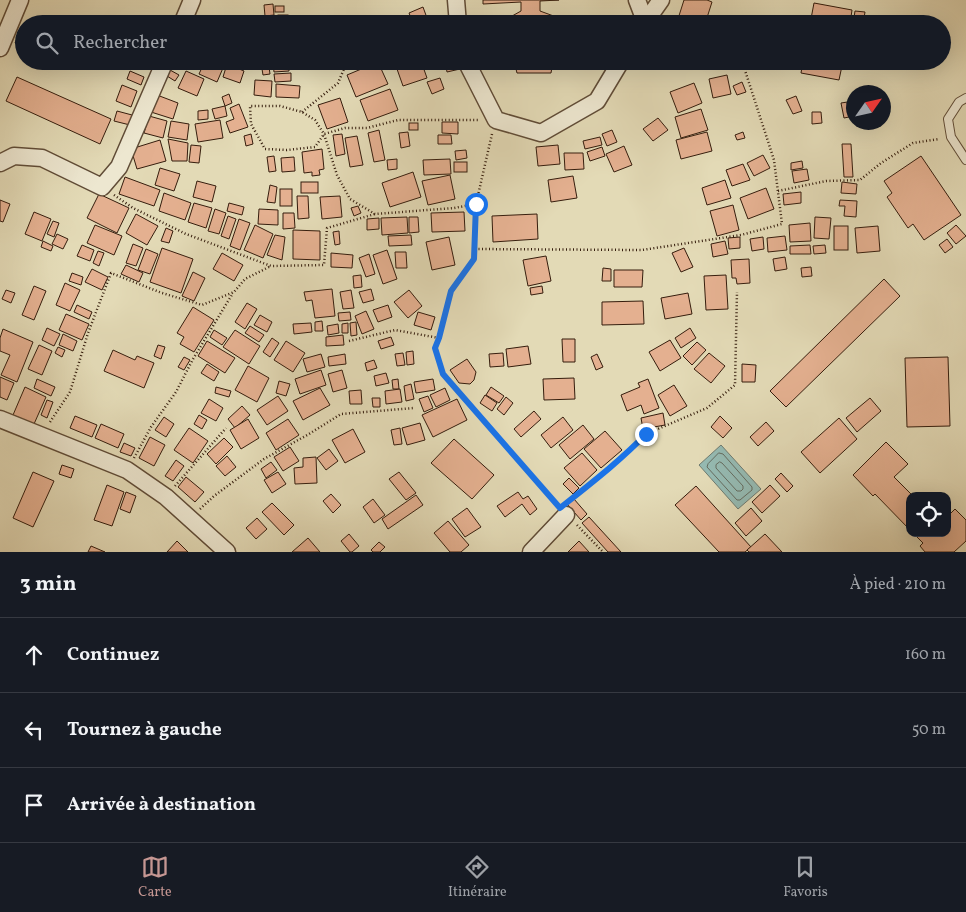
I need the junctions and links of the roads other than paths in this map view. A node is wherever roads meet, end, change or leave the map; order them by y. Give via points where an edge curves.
1 (20, 0) edge
2 (192, 0) edge
3 (456, 0) edge
4 (637, 0) edge
5 (661, 0) edge
6 (186, 15) edge
7 (457, 15) edge
8 (642, 15) edge
9 (650, 15) edge
10 (0, 48) edge
11 (161, 70) edge
12 (471, 70) edge
13 (616, 70) edge
14 (966, 98) edge
15 (966, 160) edge
16 (0, 163) edge
17 (0, 419) edge
18 (563, 511) road end
19 (226, 552) edge
20 (530, 552) edge

1 - 10 street
2 - 6 street
3 - 7 street
4 - 8 street
5 - 9 street
11 - 16 street via 119,167 102,187 42,158 14,156
12 - 13 street via 496,120 541,133 597,101
14 - 15 lane via 959,102 948,119 951,137
17 - 19 street via 127,470 166,497
18 - 20 street

